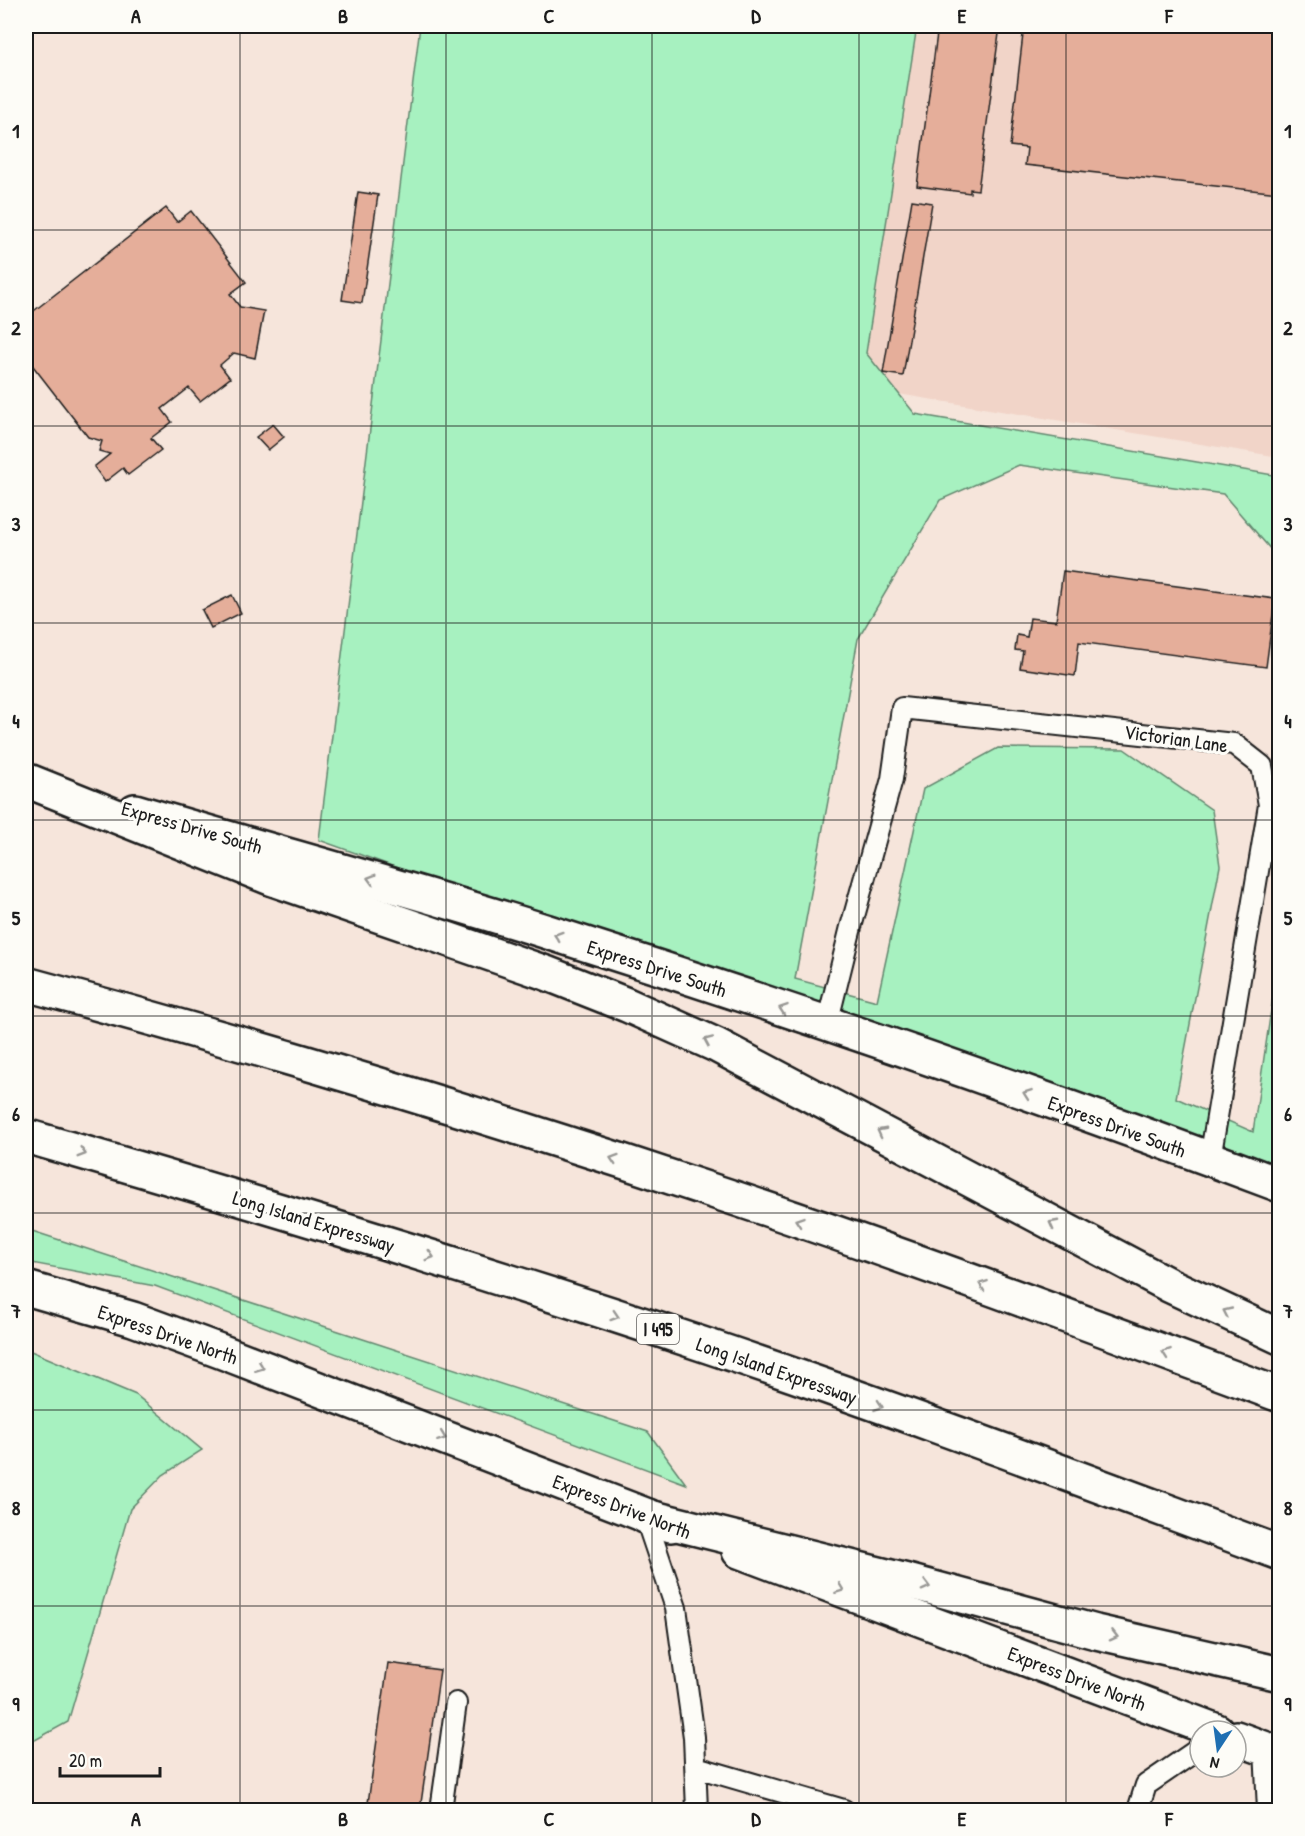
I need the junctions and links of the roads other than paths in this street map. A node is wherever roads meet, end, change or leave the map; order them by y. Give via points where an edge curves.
1 (26, 779) edge
2 (26, 984) edge
3 (827, 1024) junction
4 (26, 1136) edge
5 (1210, 1159) junction
6 (1280, 1185) edge
7 (26, 1288) edge
8 (1280, 1337) edge
9 (1280, 1395) edge
10 (645, 1516) junction
11 (1280, 1553) edge
12 (1280, 1674) edge
13 (456, 1703) dead end
14 (1188, 1720) edge
15 (1260, 1747) edge
16 (1188, 1756) edge
17 (696, 1767) junction
18 (441, 1810) edge
19 (697, 1810) edge
20 (844, 1810) edge
21 (1138, 1810) edge
22 (1268, 1810) edge

3 -> 1 main road, Express Drive South via 546,932
8 -> 1 main road via 1159,1280 706,1040 556,977 273,879
9 -> 2 main road via 716,1192 311,1065
5 -> 3 main road, Express Drive South
3 - 5 lane, Victorian Lane via 892,779 902,708 1234,744 1262,766 1269,805
4 -> 11 main road, Long Island Expressway / I 495 via 473,1269 714,1348 942,1427
5 - 6 main road, Express Drive South
7 -> 10 main road, Express Drive North via 133,1319 210,1347
10 -> 12 main road via 1096,1632
10 -> 14 main road, Express Drive North
10 - 17 lane via 676,1608
13 - 18 lane
15 - 22 lane
16 - 21 lane via 1146,1785
17 - 19 lane
17 - 20 lane

